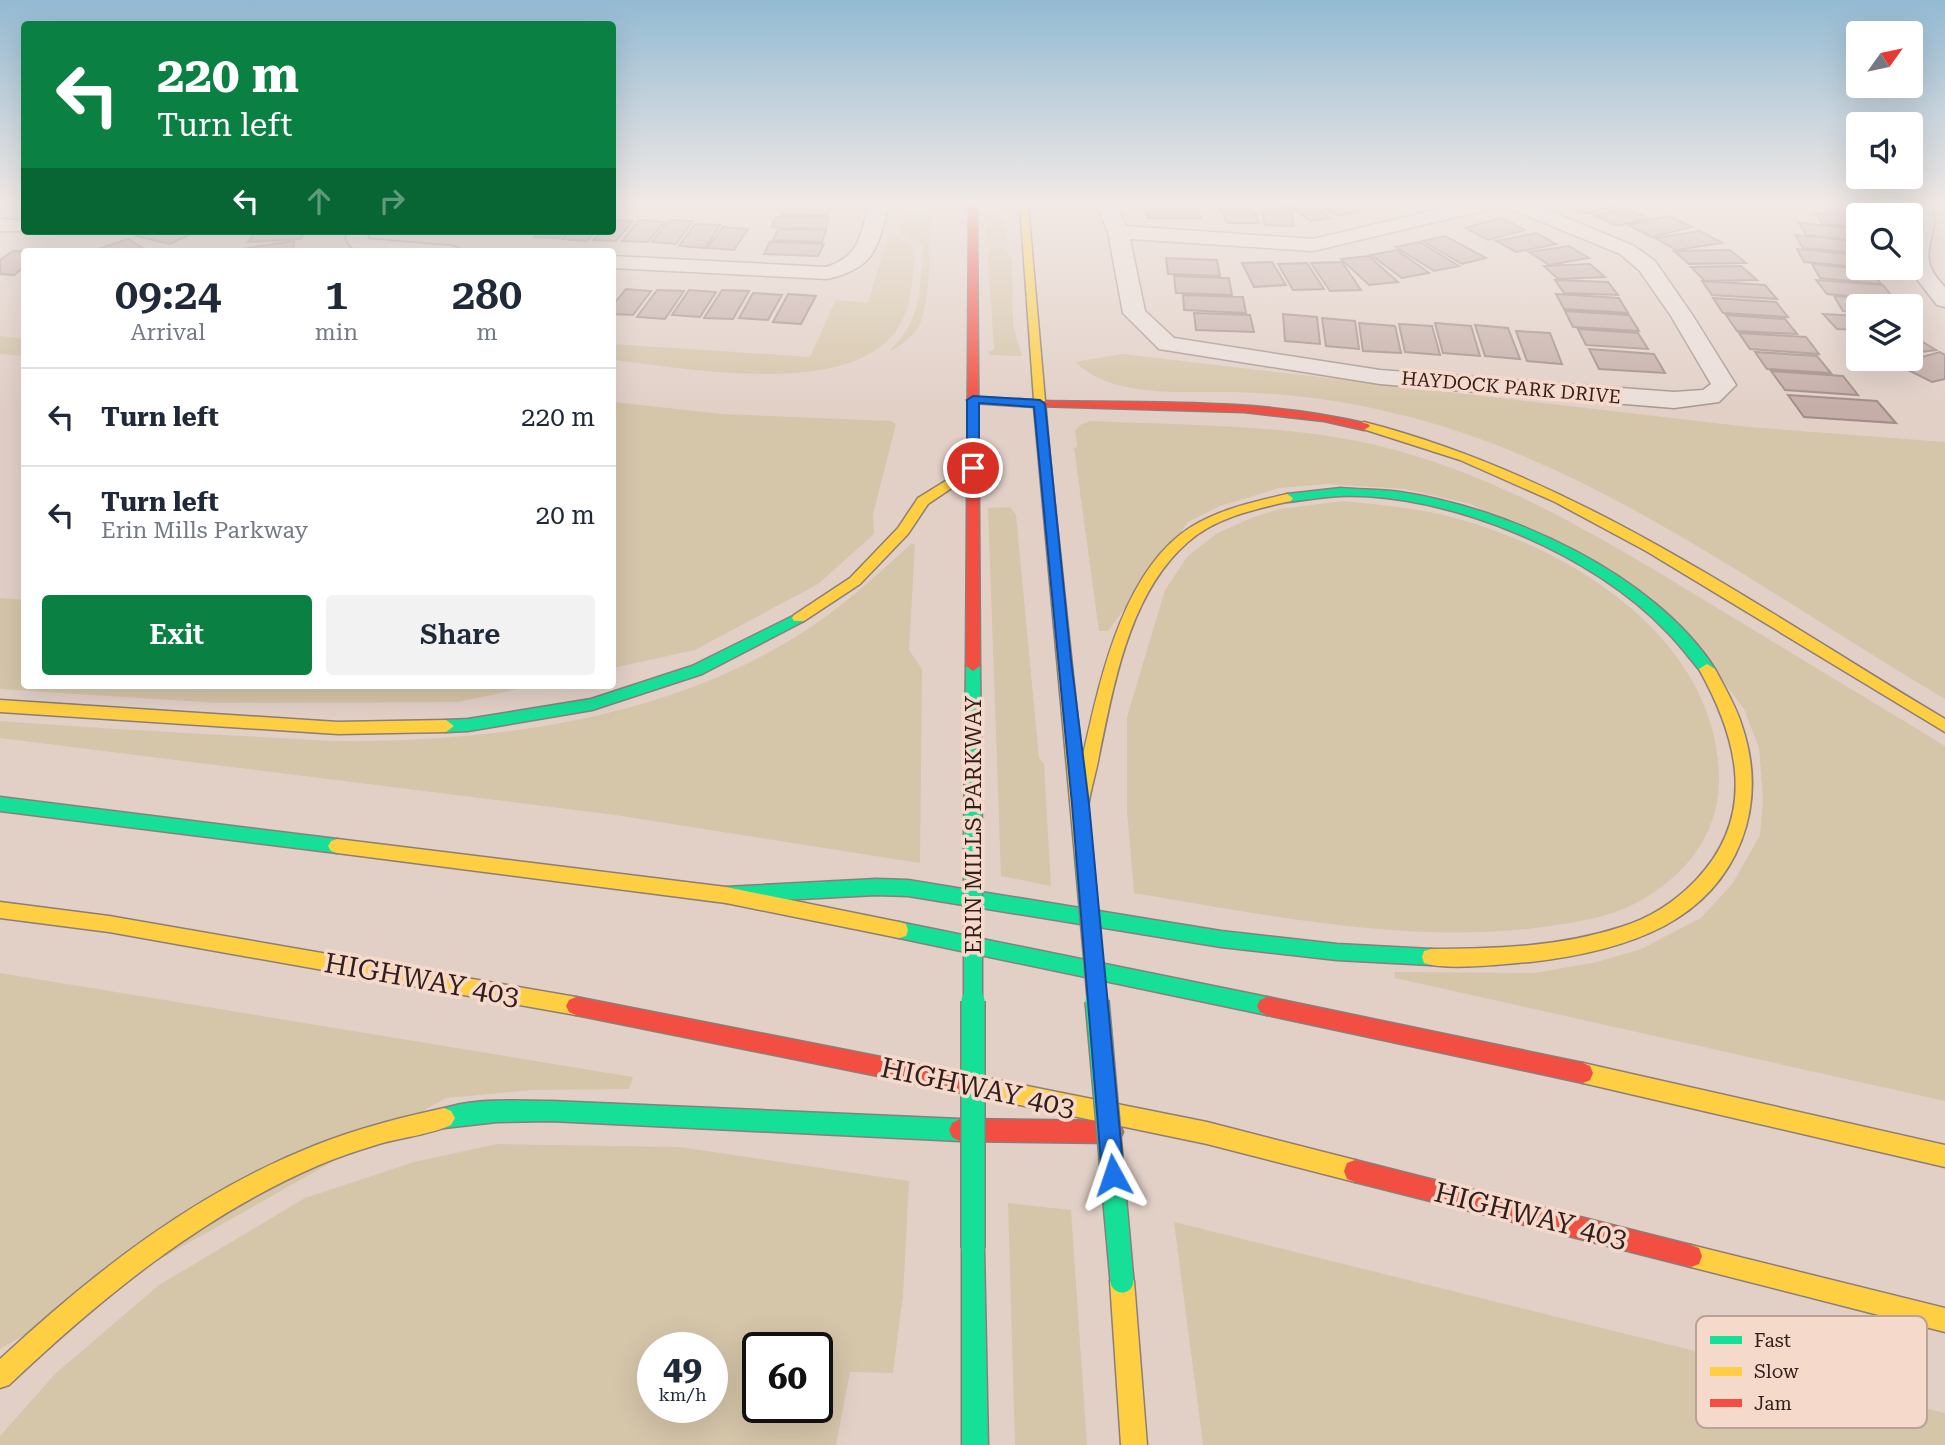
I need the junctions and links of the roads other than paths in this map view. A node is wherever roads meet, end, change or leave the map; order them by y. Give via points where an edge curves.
1 (973, 272) edge
2 (1029, 272) edge
3 (1126, 272) edge
4 (1652, 272) edge
5 (1923, 275) edge
6 (1945, 300) edge
7 (973, 400) junction
8 (1040, 404) junction
9 (973, 468) junction
10 (0, 706) edge
11 (1945, 726) edge
12 (0, 804) edge
13 (1081, 804) junction
14 (726, 895) junction
15 (0, 910) edge
16 (1207, 1133) junction
17 (1945, 1156) edge
18 (1945, 1320) edge
19 (0, 1376) edge
20 (975, 1445) edge
21 (1135, 1445) edge

1 - 7 main road, ERIN MILLS PARKWAY
2 - 8 main road
3 - 4 street, HAYDOCK PARK DRIVE via 1134,313 1167,344 1356,374 1674,400 1710,397 1724,385
5 - 6 street
7 - 8 main road
7 - 9 main road, ERIN MILLS PARKWAY
8 - 11 main road via 1279,413 1358,425 1496,466 1624,532
8 - 13 main road
9 - 10 main road via 923,501 903,531 855,581 789,625 697,670 592,704 468,725 338,728
9 - 20 main road, ERIN MILLS PARKWAY, bridge
12 - 14 main road
13 - 14 main road via 1122,638 1167,555 1192,533 1233,512 1312,494 1385,495 1485,516 1544,540 1617,582 1675,629 1701,660 1737,728 1747,788 1728,858 1689,899 1655,923 1602,941 1520,957 1395,957 1255,944 894,887
13 - 21 main road, bridge
14 - 17 main road via 1484,1050
15 - 16 main road, HIGHWAY 403 via 122,926 617,1013
16 - 18 main road, HIGHWAY 403
16 - 19 main road via 827,1127 545,1110 425,1121 361,1138 230,1197 163,1238 94,1290

